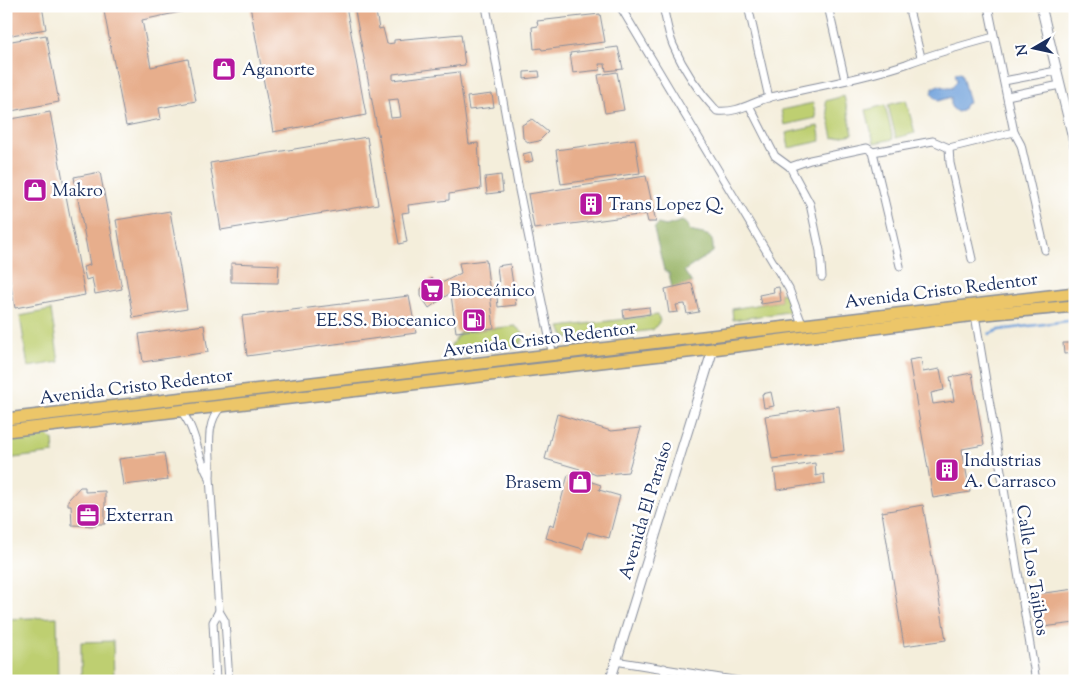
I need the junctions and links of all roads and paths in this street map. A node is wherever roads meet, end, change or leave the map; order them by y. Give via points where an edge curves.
1 (486, 6) edge
2 (620, 6) edge
3 (663, 6) edge
4 (748, 6) edge
5 (828, 6) edge
6 (908, 6) edge
7 (988, 6) edge
8 (1041, 6) edge
9 (994, 37) junction
10 (921, 57) junction
11 (1056, 71) junction
12 (845, 80) junction
13 (1004, 81) junction
14 (1060, 85) junction
15 (1007, 96) junction
16 (769, 98) junction
17 (750, 107) junction
18 (1014, 132) junction
19 (1075, 146) edge
20 (949, 148) junction
21 (873, 152) junction
22 (790, 167) junction
23 (1045, 250) dead end
24 (972, 259) dead end
25 (900, 266) dead end
26 (822, 277) dead end
27 (1075, 288) edge
28 (1075, 292) edge
29 (1062, 294) junction
30 (1075, 306) edge
31 (976, 315) junction
32 (802, 324) junction
33 (713, 349) junction
34 (553, 356) junction
35 (223, 405) junction
36 (179, 409) junction
37 (6, 419) edge
38 (6, 431) edge
39 (210, 477) junction
40 (219, 611) junction
41 (615, 661) junction
42 (664, 668) junction
43 (215, 670) junction
44 (228, 670) junction
45 (216, 681) edge
46 (229, 681) edge
47 (610, 681) edge
48 (666, 681) edge
49 (739, 681) edge
50 (1036, 681) edge

1 - 34 street
2 - 32 street via 789,289
3 - 17 street via 673,44 708,102 717,111
4 - 16 street
5 - 12 street
6 - 10 street
7 - 9 street
8 - 11 street
9 - 10 street
9 - 13 street
10 - 12 street
11 - 13 street
11 - 14 street
12 - 16 street
13 - 15 street
14 - 15 street
14 - 19 street
15 - 18 street
16 - 17 street
17 - 22 street via 775,156
18 - 20 street
18 - 23 street via 1021,145
20 - 21 street via 933,141
20 - 24 street
21 - 22 street via 867,148 850,151
21 - 25 street
22 - 26 street via 810,204
27 - 29 street
28 - 29 highway, Avenida Cristo Redentor
29 - 32 highway, Avenida Cristo Redentor
30 - 31 highway, Avenida Cristo Redentor
31 - 33 highway, Avenida Cristo Redentor
31 - 50 street, Calle Los Tajibos
32 - 34 highway, Avenida Cristo Redentor
33 - 35 highway, Avenida Cristo Redentor
33 - 41 street, Avenida El Paraíso
34 - 37 highway, Avenida Cristo Redentor
35 - 36 highway, Avenida Cristo Redentor
35 - 39 street via 212,417 210,425
36 - 38 highway, Avenida Cristo Redentor
36 - 39 street via 189,420 200,462
39 - 40 street
40 - 43 street via 213,622
40 - 44 street via 225,621
41 - 42 street
41 - 47 street, Avenida El Paraíso
42 - 48 street
42 - 49 street
43 - 44 street
43 - 45 street
44 - 46 street

